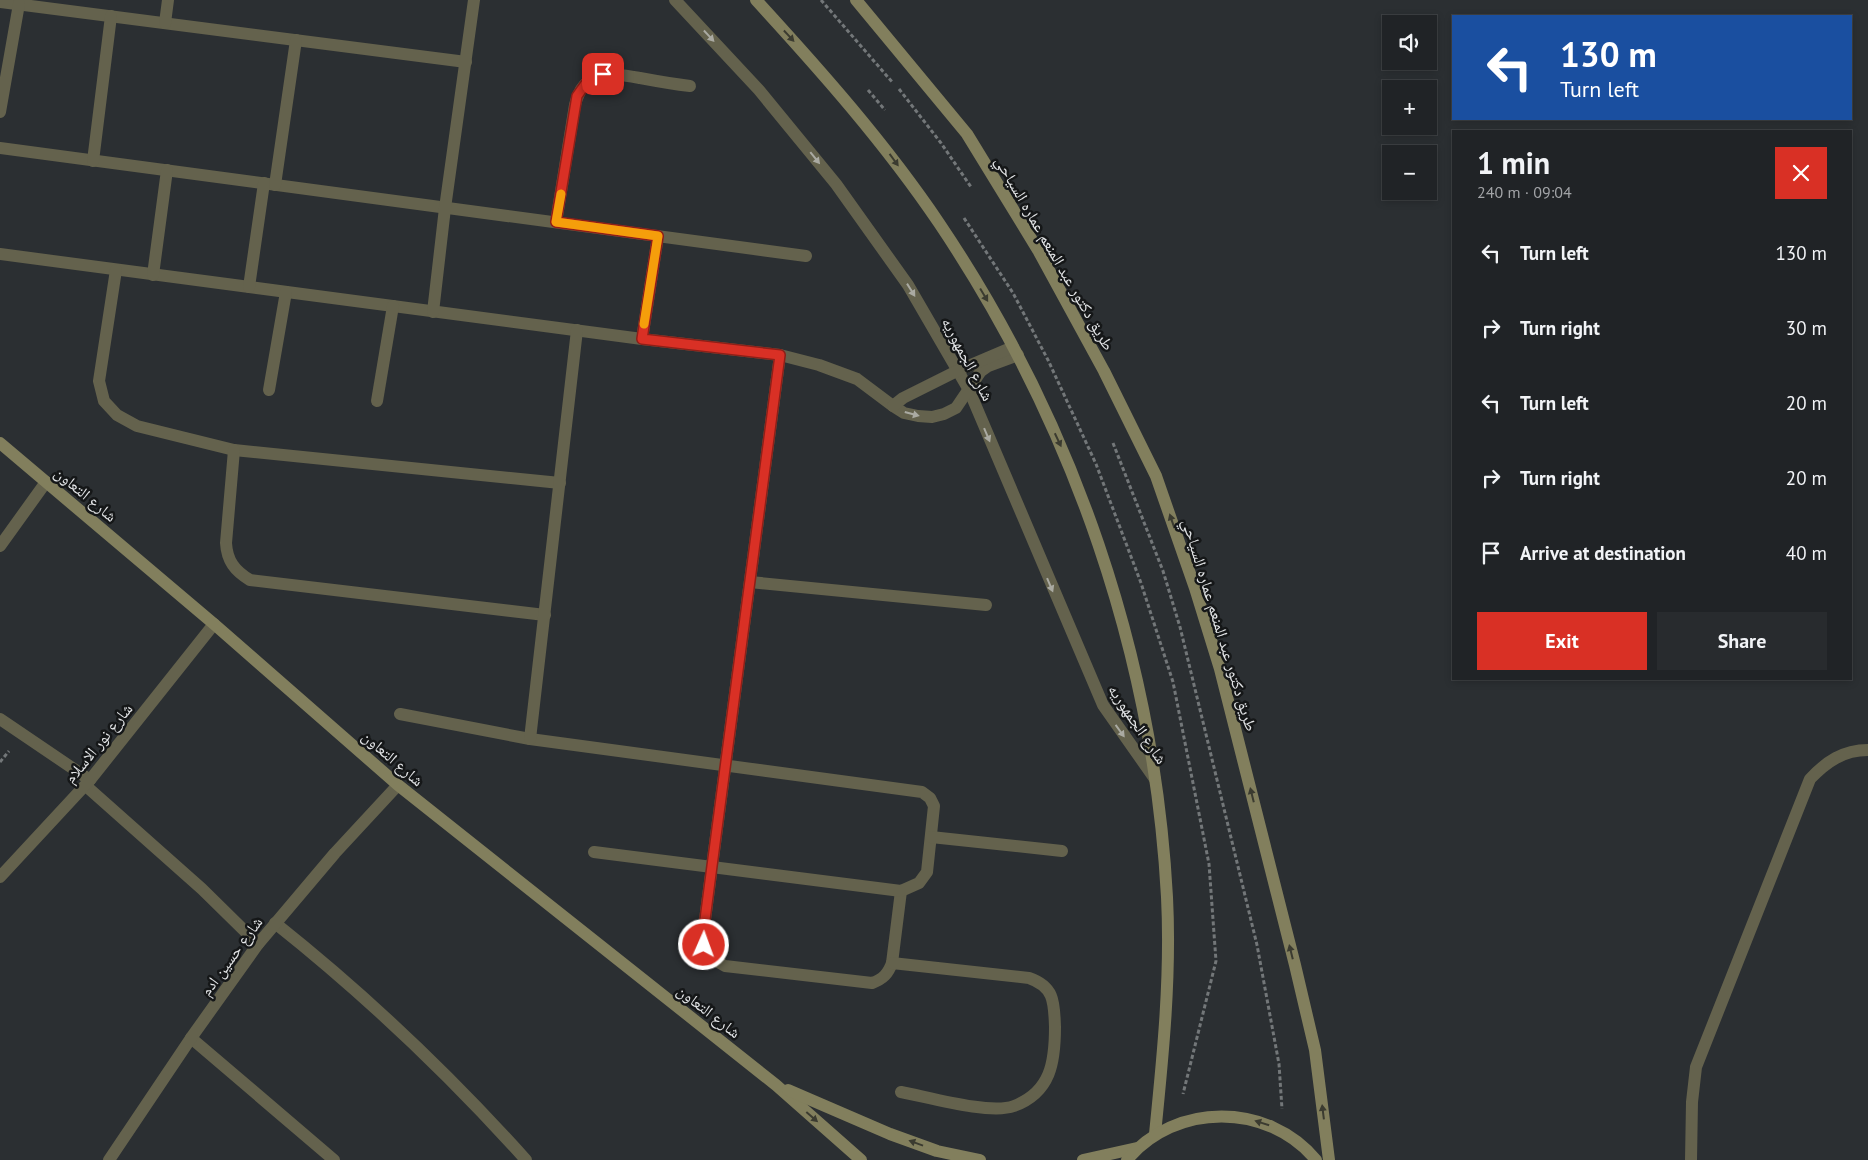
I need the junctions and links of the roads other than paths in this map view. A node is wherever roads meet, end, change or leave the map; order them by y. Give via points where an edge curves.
1 (168, 0) edge
2 (474, 0) edge
3 (675, 0) edge
4 (756, 0) edge
5 (856, 0) edge
6 (0, 2) edge
7 (19, 4) junction
8 (111, 16) junction
9 (165, 24) junction
10 (296, 40) junction
11 (466, 62) junction
12 (690, 86) dead end
13 (1, 106) edge
14 (0, 148) edge
15 (93, 161) junction
16 (168, 170) junction
17 (270, 184) junction
18 (445, 208) junction
19 (556, 222) junction
20 (658, 236) junction
21 (0, 254) edge
22 (806, 256) dead end
23 (116, 270) junction
24 (153, 275) junction
25 (249, 287) junction
26 (286, 292) junction
27 (393, 306) junction
28 (433, 312) junction
29 (577, 330) junction
30 (642, 339) junction
31 (1015, 351) junction
32 (780, 355) junction
33 (959, 370) junction
34 (269, 390) dead end
35 (968, 390) junction
36 (377, 401) dead end
37 (893, 406) junction
38 (0, 443) edge
39 (234, 450) junction
40 (46, 482) junction
41 (560, 483) junction
42 (0, 546) edge
43 (750, 582) junction
44 (986, 605) dead end
45 (544, 614) junction
46 (214, 624) junction
47 (400, 714) dead end
48 (0, 719) edge
49 (530, 738) junction
50 (1868, 750) edge
51 (725, 766) junction
52 (1156, 780) junction
53 (88, 783) junction
54 (398, 785) junction
55 (931, 837) junction
56 (1062, 851) dead end
57 (594, 852) dead end
58 (712, 866) junction
59 (0, 877) edge
60 (901, 891) junction
61 (275, 923) junction
62 (258, 944) junction
63 (892, 962) junction
64 (191, 1038) junction
65 (776, 1085) junction
66 (901, 1092) dead end
67 (1155, 1134) junction
68 (1137, 1148) junction
69 (109, 1160) edge
70 (334, 1160) edge
71 (526, 1160) edge
72 (861, 1160) edge
73 (980, 1160) edge
74 (1083, 1160) edge
75 (1126, 1160) edge
76 (1316, 1160) edge
77 (1329, 1160) edge
78 (1691, 1160) edge

1 - 9 street
2 - 11 street
3 -> 33 street, شارع الجمهوريه via 759,90 836,184 908,286
4 -> 31 main road via 822,72 888,152 985,295
77 -> 5 main road, طريق دكتور عبد المنعم عماره السياحي via 1315,1050 1220,669 1196,588 1156,476 1104,371 1038,250 966,134
6 - 7 street
7 - 8 street
7 - 13 street
8 - 9 street
8 - 15 street
9 - 10 street
10 - 11 street
10 - 17 street
11 - 18 street
12 - 19 street via 612,74 595,78 581,89 575,105
14 - 15 street
15 - 16 street
16 - 17 street
16 - 24 street
17 - 18 street
17 - 25 street
18 - 19 street
18 - 28 street
19 - 20 street
20 - 22 street
20 - 30 street
21 - 23 street
23 - 24 street
23 - 39 street via 99,381 104,401 116,415 137,426
24 - 25 street
25 - 26 street
26 - 27 street
26 - 34 street
27 - 28 street
27 - 36 street
28 - 29 street
29 - 30 street
29 - 41 street
30 - 32 street
31 - 33 street
31 - 35 street via 988,366 976,376
31 -> 52 main road via 1063,449 1121,611 1142,695
32 - 37 street via 857,379
32 - 43 street
33 - 35 street, شارع الجمهوريه
33 - 37 street
37 -> 35 street via 904,413 932,417 956,408
35 -> 52 street, شارع الجمهوريه via 1095,690 1112,720
38 - 40 main road, شارع التعاون
39 - 41 street
39 - 45 street via 227,554 239,573 250,580
40 - 42 street
40 - 46 main road, شارع التعاون
41 - 45 street
43 - 44 street
43 - 51 street
45 - 49 street
46 - 53 street, شارع نور الاسلام
46 - 54 main road, شارع التعاون
47 - 49 street
48 - 53 street
49 - 51 street
50 - 78 street via 1840,755 1823,765 1810,779 1696,1067
51 - 55 street via 922,792 934,806
51 - 58 street
52 - 67 main road via 1167,898 1167,1016
53 - 59 street, شارع نور الاسلام
53 - 62 street
54 - 61 street, شارع حسين ادم via 334,852
54 - 65 main road, شارع التعاون
55 - 56 street
55 - 60 street via 927,872 919,883
57 - 58 street
58 - 60 street
58 - 63 street via 703,935 708,954 716,962 726,966 872,983 882,979
60 - 63 street
61 - 62 street, شارع حسين ادم
61 - 71 street via 384,1014 442,1070
62 - 64 street, شارع حسين ادم
63 - 66 street via 1029,978 1045,987 1054,1003 1055,1055 1050,1072 1029,1098 997,1110
64 - 69 street, شارع حسين ادم
64 - 70 street
65 -> 72 main road, شارع التعاون
73 -> 65 main road, شارع التعاون via 937,1151 890,1134
67 - 68 main road
76 -> 67 main road via 1293,1138 1268,1124 1240,1117 1210,1116 1182,1122
68 - 74 main road
68 - 75 main road

